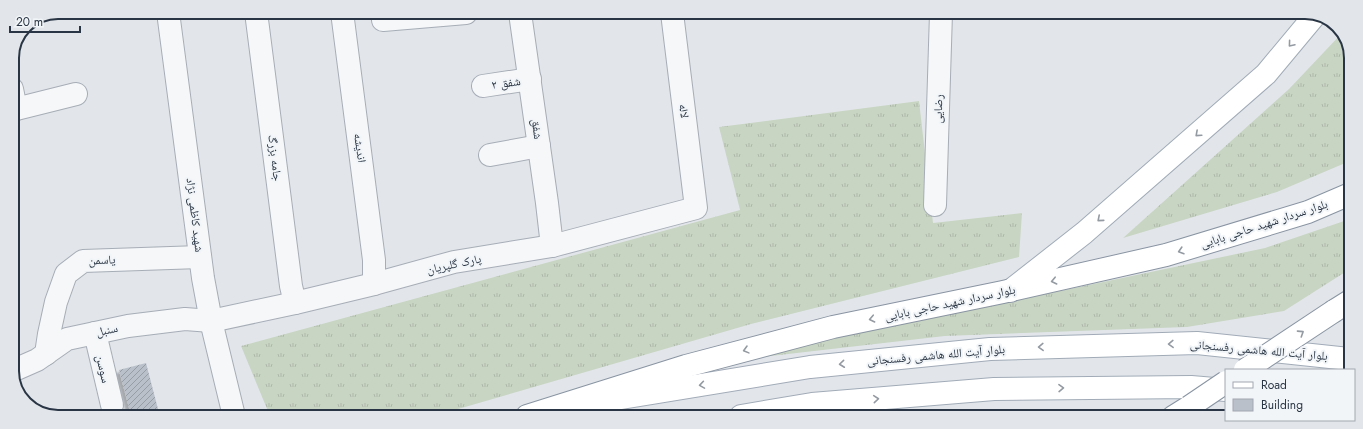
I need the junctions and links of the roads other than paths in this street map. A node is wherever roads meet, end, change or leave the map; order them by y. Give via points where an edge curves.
1 (169, 19) edge
2 (257, 19) edge
3 (343, 19) edge
4 (393, 19) edge
5 (521, 19) edge
6 (673, 19) edge
7 (941, 19) edge
8 (1312, 19) edge
9 (383, 20) dead end
10 (530, 80) junction
11 (483, 86) dead end
12 (76, 94) dead end
13 (19, 102) edge
14 (539, 146) junction
15 (490, 155) dead end
16 (1344, 197) edge
17 (935, 205) dead end
18 (696, 208) joint
19 (552, 246) junction
20 (200, 257) junction
21 (374, 284) junction
22 (1010, 290) junction
23 (295, 303) junction
24 (1342, 306) edge
25 (211, 321) junction
26 (95, 333) junction
27 (46, 354) junction
28 (1344, 358) edge
29 (19, 368) edge
30 (1247, 369) edge
31 (1225, 383) edge
32 (1225, 390) edge
33 (112, 405) dead end
34 (233, 410) edge
35 (550, 410) joint
36 (776, 410) edge
37 (1184, 410) edge

1 - 20 street, شهید کاظمی نژاد
2 - 23 street, جامه بزرگ
3 - 21 street, اندیشه via 374,260
4 - 9 street
5 - 10 street, شفق
6 - 18 street, لاله
7 - 17 street, رضایی
8 -> 22 main road via 1266,74 1084,233
10 - 11 street, شفق ۲
10 - 14 street, شفق
12 - 13 street
14 - 15 street
14 - 19 street, شفق
16 -> 22 main road, بلوار سردار شهید حاجی بابایی via 1308,212 1166,256
18 - 19 street, پارک گلپریان
19 - 21 street, پارک گلپریان via 454,262
20 - 25 street, شهید کاظمی نژاد
20 - 27 street, یاسمن via 83,261 66,274 55,308
21 - 23 street, پارک گلپریان
22 -> 35 main road, بلوار سردار شهید حاجی بابایی via 826,329 686,366
23 - 25 street, پارک گلپریان
30 -> 24 main road, bridge
25 - 26 street, سنبل via 185,320 128,326
25 - 34 street, شهید کاظمی نژاد
26 - 27 street, سنبل via 67,339
26 - 33 street, سوسن
27 - 29 street, سنبل
28 -> 35 main road, بلوار آیت الله هاشمی رفسنجانی via 1197,343 990,349 810,367
31 - 37 main road, bridge
36 -> 32 main road via 812,404 994,389 1191,387

